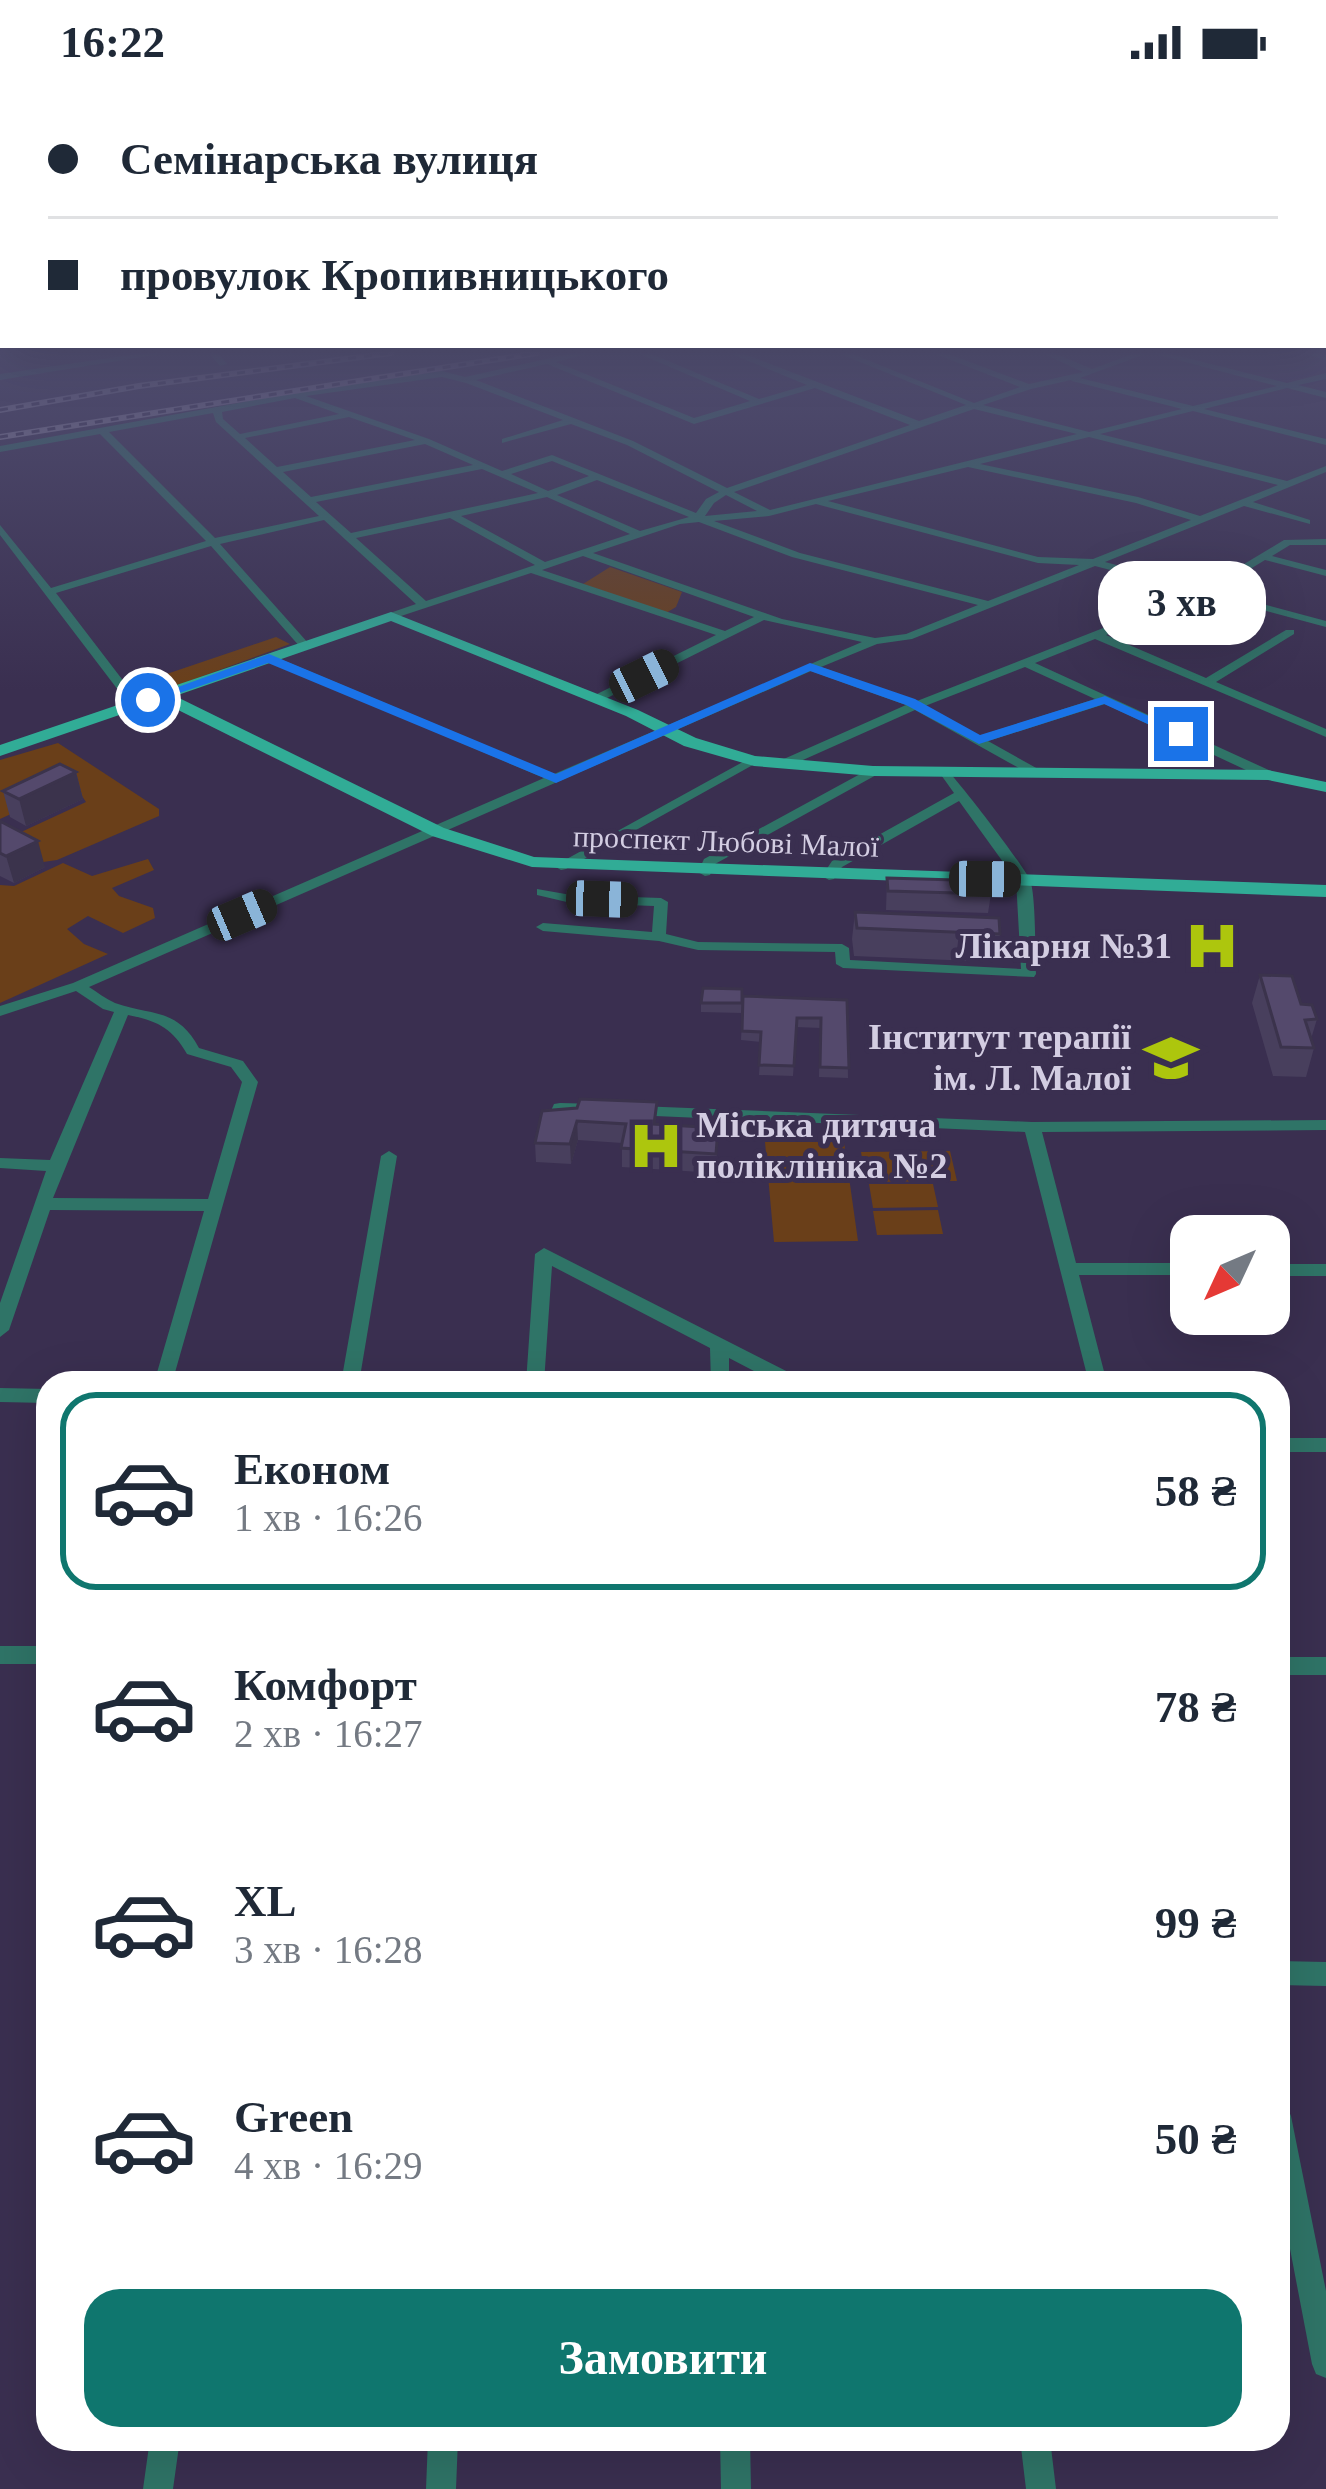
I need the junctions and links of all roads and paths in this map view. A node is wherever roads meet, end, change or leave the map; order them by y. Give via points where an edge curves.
1 (138, 465) edge
2 (268, 465) edge
3 (303, 465) edge
4 (529, 465) edge
5 (571, 465) edge
6 (670, 465) edge
7 (802, 465) edge
8 (955, 465) edge
9 (974, 465) edge
10 (1212, 465) edge
11 (484, 466) joint
12 (1326, 469) edge
13 (274, 471) junction
14 (502, 474) junction
15 (599, 476) junction
16 (1287, 484) junction
17 (727, 491) junction
18 (549, 494) junction
19 (308, 501) junction
20 (816, 502) junction
21 (1243, 502) junction
22 (1326, 512) edge
23 (770, 513) junction
24 (454, 516) junction
25 (326, 517) junction
26 (696, 517) junction
27 (1200, 519) junction
28 (1306, 522) junction
29 (0, 528) edge
30 (640, 534) junction
31 (349, 537) junction
32 (213, 542) junction
33 (1288, 542) junction
34 (1326, 542) edge
35 (584, 553) junction
36 (1264, 557) junction
37 (1094, 562) junction
38 (539, 568) junction
39 (1326, 573) edge
40 (49, 592) junction
41 (1204, 593) junction
42 (424, 604) junction
43 (988, 604) junction
44 (391, 616) junction
45 (764, 616) junction
46 (1326, 624) edge
47 (1290, 632) dead end
48 (727, 635) junction
49 (1098, 636) junction
50 (875, 641) junction
51 (305, 646) junction
52 (269, 658) junction
53 (1028, 664) junction
54 (810, 667) junction
55 (1207, 682) junction
56 (161, 695) junction
57 (597, 699) junction
58 (1105, 700) junction
59 (135, 704) junction
60 (914, 706) junction
61 (666, 729) junction
62 (1326, 733) edge
63 (979, 740) junction
64 (0, 752) edge
65 (754, 761) junction
66 (781, 765) junction
67 (873, 771) junction
68 (945, 772) junction
69 (1033, 772) junction
70 (1268, 775) junction
71 (556, 779) junction
72 (1324, 783) edge
73 (962, 794) junction
74 (438, 832) junction
75 (561, 866) junction
76 (705, 872) junction
77 (829, 876) junction
78 (1024, 880) junction
79 (542, 892) dead end
80 (1326, 892) edge
81 (543, 927) dead end
82 (659, 937) junction
83 (78, 986) junction
84 (0, 1011) edge
85 (122, 1011) junction
86 (553, 1124) edge
87 (1326, 1125) edge
88 (1032, 1127) junction
89 (389, 1156) dead end
90 (0, 1163) edge
91 (56, 1166) junction
92 (43, 1204) junction
93 (211, 1205) junction
94 (1068, 1269) junction
95 (1170, 1270) edge
96 (1290, 1270) edge
97 (1326, 1270) edge
98 (0, 1330) edge
99 (719, 1344) junction
100 (166, 1371) edge
101 (352, 1371) edge
102 (536, 1371) edge
103 (720, 1371) edge
104 (770, 1371) edge
105 (1095, 1371) edge
106 (0, 1395) edge
107 (36, 1396) edge
108 (1290, 1445) edge
109 (1326, 1445) edge
110 (0, 1655) edge
111 (36, 1655) edge
112 (1290, 1666) edge
113 (1326, 1666) edge
114 (1290, 1973) edge
115 (1326, 1974) edge
116 (1290, 2178) edge
117 (1326, 2364) edge
118 (163, 2451) edge
119 (443, 2451) edge
120 (735, 2451) edge
121 (1036, 2451) edge
122 (158, 2489) edge
123 (441, 2489) edge
124 (736, 2489) edge
125 (1041, 2489) edge

1 - 32 street
2 - 13 street
3 - 13 street
4 - 14 street
5 - 15 street
6 - 17 street
7 - 17 street
8 - 20 street
9 - 27 street
10 - 16 street
11 - 14 street
11 - 19 street
12 - 16 street
13 - 19 street
14 - 18 street
15 - 18 street
15 - 26 street
16 - 21 street
17 - 23 street
17 - 26 street
18 - 24 street
18 - 30 street
19 - 25 street
20 - 23 street
20 - 37 street via 1038,560
21 - 27 street
21 - 28 street
22 - 28 street
23 - 26 street
24 - 31 street
24 - 38 street
25 - 31 street
25 - 32 street
26 - 30 street
26 - 43 street via 796,554
27 - 37 street
28 - 33 street
29 - 40 street
30 - 35 street
31 - 42 street
32 - 40 street
32 - 51 street
33 - 34 street
33 - 36 street
35 - 38 street
35 - 45 street
36 - 39 street
36 - 41 street
37 - 41 street
37 - 43 street
38 - 42 street
38 - 48 street
40 - 59 street
41 - 46 street
41 - 49 street
42 - 44 street
43 - 50 street via 908,637
44 - 51 main road
44 - 57 main road
45 - 48 street
45 - 50 street
47 - 55 street
48 - 57 street
49 - 53 street
49 - 55 street
50 - 54 street
51 - 52 main road
52 - 56 main road
52 - 71 street
53 - 58 street
53 - 60 street
54 - 60 street
54 - 61 street
55 - 62 street
56 - 59 main road
56 - 74 main road, проспект Любові Малої
57 - 61 main road
58 - 63 street
58 - 70 street
59 - 64 main road
60 - 63 street
60 - 66 street
61 - 65 main road
61 - 71 street
63 - 69 street
65 - 66 main road
65 - 75 street
66 - 67 main road
67 - 68 main road
67 - 76 street via 709,862
68 - 69 main road
68 - 73 street
69 - 70 main road
70 - 72 main road
71 - 74 street
73 - 77 street via 836,864
73 - 78 street
74 - 75 main road, проспект Любові Малої via 505,857
74 - 83 street
75 - 76 main road, проспект Любові Малої
76 - 77 main road, проспект Любові Малої
77 - 78 main road, проспект Любові Малої
78 - 80 main road, проспект Любові Малої
78 - 82 street via 1029,974 843,964 842,948 698,946
79 - 82 street via 661,902
81 - 82 street
83 - 84 street
83 - 85 street
85 - 91 street
85 - 93 street via 157,1016 193,1051 237,1064 250,1082
86 - 88 street via 560,1108
87 - 88 street
88 - 94 street
89 - 101 street
90 - 91 street
91 - 92 street
92 - 93 street
92 - 98 street
93 - 100 street
94 - 95 street
94 - 105 street
96 - 97 street
99 - 102 street via 544,1254
99 - 103 street
99 - 104 street
106 - 107 street
108 - 109 street
110 - 111 street
112 - 113 street
114 - 115 street
116 - 117 street
118 - 122 street
119 - 123 street
120 - 124 street
121 - 125 street

